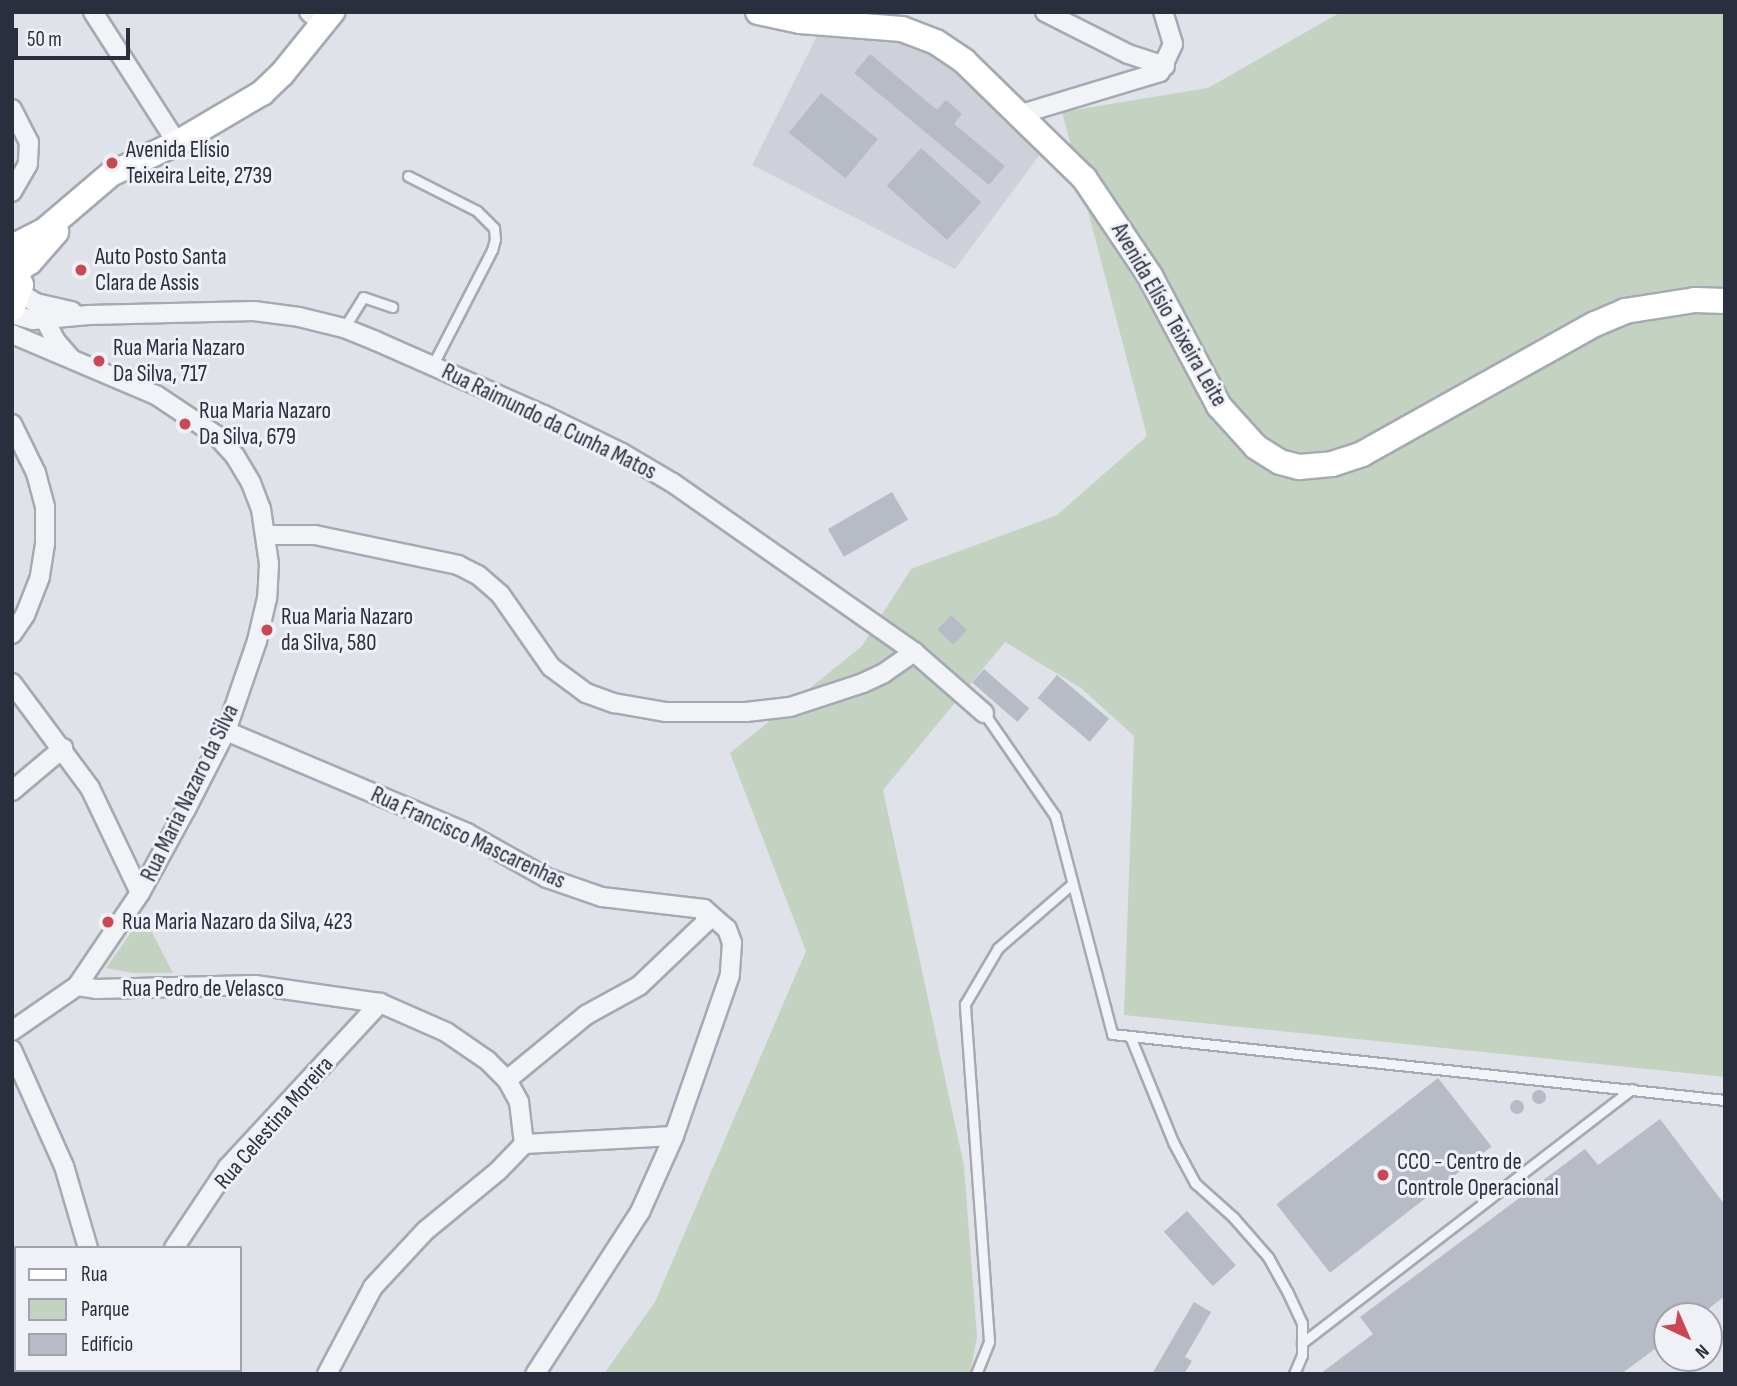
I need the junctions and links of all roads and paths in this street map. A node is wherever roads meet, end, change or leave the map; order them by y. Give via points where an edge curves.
1 (93, 12) edge
2 (758, 12) edge
3 (1045, 12) edge
4 (1164, 12) edge
5 (321, 16) edge
6 (1165, 66) junction
7 (12, 109) edge
8 (1021, 114) junction
9 (177, 143) junction
10 (408, 176) dead end
11 (12, 192) edge
12 (18, 285) edge
13 (1725, 301) edge
14 (392, 307) dead end
15 (89, 315) junction
16 (46, 320) junction
17 (344, 328) junction
18 (12, 334) edge
19 (70, 356) junction
20 (432, 366) junction
21 (12, 424) edge
22 (267, 535) junction
23 (12, 634) edge
24 (914, 652) junction
25 (12, 683) edge
26 (984, 713) joint
27 (226, 731) junction
28 (63, 748) junction
29 (12, 790) edge
30 (1072, 884) junction
31 (140, 893) junction
32 (710, 913) junction
33 (76, 986) junction
34 (380, 1003) junction
35 (12, 1031) edge
36 (1130, 1036) junction
37 (12, 1050) edge
38 (507, 1080) junction
39 (1632, 1089) junction
40 (1725, 1100) edge
41 (674, 1136) junction
42 (524, 1144) junction
43 (87, 1246) edge
44 (175, 1246) edge
45 (1302, 1343) junction
46 (327, 1374) edge
47 (535, 1374) edge
48 (976, 1374) edge
49 (1294, 1374) edge

1 - 9 street
2 - 8 main road, Avenida Elísio Teixeira Leite via 800,21 902,29 936,42 964,61
3 - 6 street via 1128,54
4 - 6 street via 1173,44
5 - 9 main road via 282,74 262,93
6 - 8 street via 1150,78
7 - 11 street via 29,142 28,164
8 - 13 main road, Avenida Elísio Teixeira Leite via 1105,205 1150,276 1219,406 1256,447 1280,462 1299,467 1332,464 1362,454 1625,311 1695,300
9 - 12 main road via 111,174 70,211
10 - 20 lane via 477,211 494,228 492,250
12 - 15 street, Rua Raimundo da Cunha Matos
12 - 16 street, Rua Raimundo da Cunha Matos
12 - 16 street, Rua Maria Nazaro da Silva
14 - 17 lane via 363,297
15 - 16 street, Rua Raimundo da Cunha Matos
15 - 17 street, Rua Raimundo da Cunha Matos via 254,311
16 - 19 street, Rua Maria Nazaro da Silva via 55,341
17 - 20 street, Rua Raimundo da Cunha Matos
18 - 19 street, Rua Maria Nazaro da Silva
19 - 22 street, Rua Maria Nazaro da Silva via 156,395 216,435 251,484
20 - 24 street, Rua Raimundo da Cunha Matos via 622,453 673,483
21 - 23 street via 36,473 45,508 40,577
22 - 24 street via 315,535 458,565 500,594 551,667 586,694 614,703 666,712 790,707 873,678
22 - 27 street, Rua Maria Nazaro da Silva via 267,598
24 - 26 street, Rua Raimundo da Cunha Matos
25 - 28 street
26 - 30 lane via 1055,816
27 - 31 street, Rua Maria Nazaro da Silva
27 - 32 street, Rua Francisco Mascarenhas via 467,833 547,878 583,892
28 - 29 street
28 - 31 street via 90,788
30 - 36 lane via 1112,1034
30 - 48 lane via 998,948 965,1004 989,1341
31 - 33 street, Rua Maria Nazaro da Silva
32 - 38 street via 639,986 586,1015
32 - 41 street via 727,929 732,943 730,975
33 - 34 street, Rua Pedro de Velasco via 255,985
33 - 35 street, Rua Maria Nazaro da Silva
34 - 38 street, Rua Pedro de Velasco via 446,1032
34 - 44 street, Rua Celestina Moreira via 228,1167
36 - 39 lane
36 - 45 lane via 1189,1173 1268,1257 1302,1323
37 - 43 street via 64,1166
38 - 42 street, Rua Pedro de Velasco via 519,1102
39 - 40 lane
39 - 45 lane
41 - 42 street
41 - 47 street via 640,1212
42 - 46 street via 498,1171 453,1204 373,1287
45 - 49 lane

